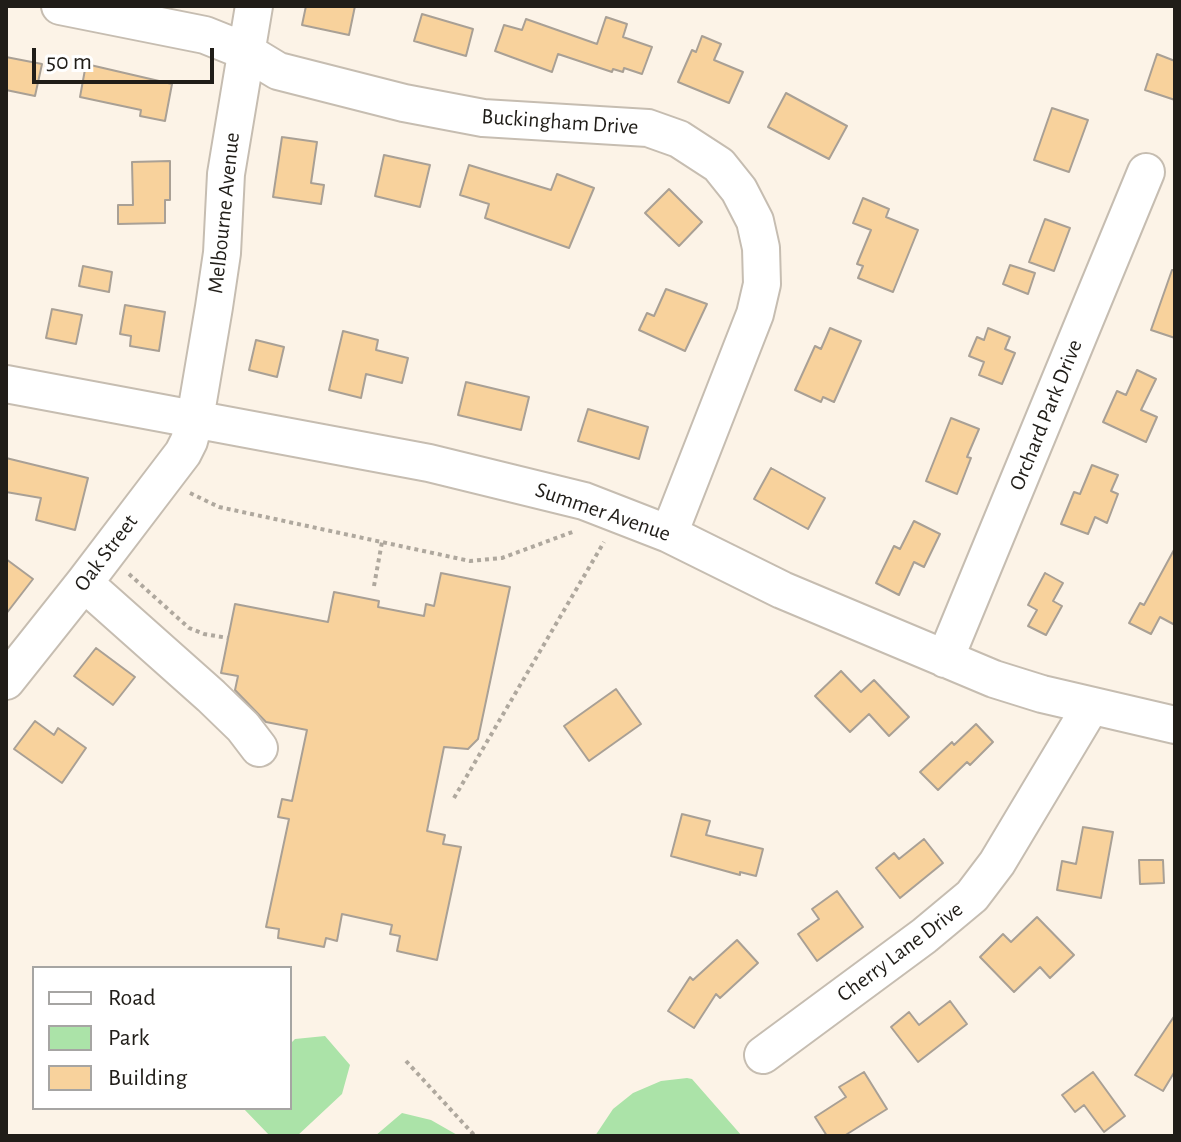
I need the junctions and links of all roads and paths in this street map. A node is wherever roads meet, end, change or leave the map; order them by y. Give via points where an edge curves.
1 (60, 6) edge
2 (254, 6) edge
3 (245, 51) junction
4 (1146, 172) dead end
5 (6, 384) edge
6 (195, 419) junction
7 (166, 475) junction
8 (620, 514) junction
9 (575, 531) dead end
10 (669, 534) junction
11 (382, 542) junction
12 (127, 572) dead end
13 (84, 583) junction
14 (374, 586) dead end
15 (228, 638) dead end
16 (945, 659) junction
17 (6, 681) edge
18 (1091, 706) junction
19 (1175, 725) edge
20 (259, 748) dead end
21 (454, 798) dead end
22 (763, 1055) dead end
23 (406, 1061) dead end
24 (475, 1136) edge

1 - 3 street, Buckingham Drive via 205,35
2 - 3 street, Melbourne Avenue
3 - 6 street, Melbourne Avenue via 226,174 220,267
3 - 10 street, Buckingham Drive via 278,71 443,111 537,123 648,128 689,144 727,174 755,221 762,284
4 - 16 street, Orchard Park Drive
5 - 6 street, Summer Avenue
6 - 7 street, Oak Street via 186,448
6 - 8 street, Summer Avenue via 525,484
7 - 11 path via 219,507
7 - 13 street, Oak Street
8 - 10 street, Summer Avenue
8 - 21 path
9 - 11 path via 480,564
10 - 16 street, Summer Avenue via 782,590
11 - 14 path
12 - 15 path via 189,628
13 - 17 street, Oak Street
13 - 20 street via 211,696
16 - 18 street, Summer Avenue via 994,679
18 - 19 street, Summer Avenue
18 - 22 street, Cherry Lane Drive via 972,896
23 - 24 path

